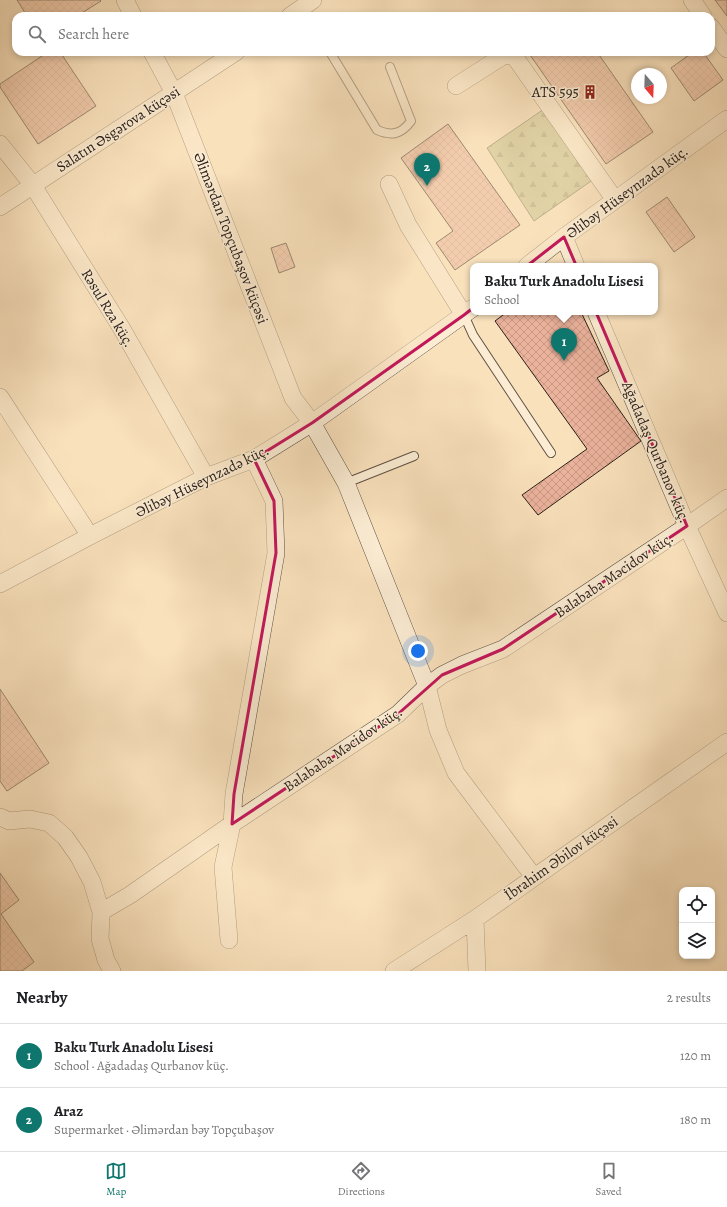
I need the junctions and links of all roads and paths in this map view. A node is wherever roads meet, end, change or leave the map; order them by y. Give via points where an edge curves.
1 (125, 0) edge
2 (692, 0) edge
3 (131, 12) edge
4 (700, 12) edge
5 (715, 32) edge
6 (727, 49) edge
7 (154, 56) edge
8 (230, 56) edge
9 (332, 56) edge
10 (503, 56) edge
11 (514, 56) edge
12 (390, 67) dead end
13 (456, 86) dead end
14 (174, 93) junction
15 (727, 119) edge
16 (0, 144) edge
17 (32, 184) junction
18 (389, 184) dead end
19 (614, 200) junction
20 (0, 207) edge
21 (564, 237) junction
22 (531, 263) edge
23 (575, 263) edge
24 (468, 311) edge
25 (597, 315) edge
26 (0, 397) edge
27 (312, 423) junction
28 (551, 454) dead end
29 (414, 456) dead end
30 (254, 459) junction
31 (206, 477) junction
32 (346, 483) junction
33 (727, 498) edge
34 (687, 526) junction
35 (90, 536) junction
36 (0, 584) edge
37 (727, 613) edge
38 (427, 686) junction
39 (727, 742) edge
40 (0, 817) edge
41 (232, 824) junction
42 (534, 876) junction
43 (101, 912) junction
44 (475, 919) junction
45 (229, 940) dead end
46 (112, 971) edge
47 (394, 971) edge
48 (477, 971) edge

1 - 3 street
2 - 4 street
5 - 6 street
7 - 14 street, Əlimərdan Topçubaşov küçəsi
8 - 14 street, Salatın Əsgərova küçəsi
9 - 12 lane via 377,130 387,135 401,131 411,121
10 - 13 street
11 - 19 street
14 - 17 street, Salatın Əsgərova küçəsi
14 - 27 street, Əlimərdan Topçubaşov küçəsi via 293,398
15 - 19 street, Əlibəy Hüseynzadə küç.
16 - 17 street, Rəsul Rza küç.
17 - 20 street, Salatın Əsgərova küçəsi
17 - 31 street, Rəsul Rza küç. via 122,329
18 - 24 street via 408,225
19 - 21 street, Əlibəy Hüseynzadə küç.
21 - 22 street, Əlibəy Hüseynzadə küç.
21 - 23 street
24 - 27 street, Əlibəy Hüseynzadə küç.
24 - 28 lane via 473,336
25 - 34 street, Ağadadaş Qurbanov küç.
26 - 35 street
27 - 30 street, Əlibəy Hüseynzadə küç.
27 - 32 street, Əlimərdan Topçubaşov küçəsi
29 - 32 lane
30 - 31 street, Əlibəy Hüseynzadə küç.
30 - 41 street via 274,501 276,553 234,794
31 - 35 street, Əlibəy Hüseynzadə küç.
32 - 38 street, Əlimərdan Topçubaşov küçəsi
33 - 34 street, Balababa Məcidov küç.
34 - 37 street, Ağadadaş Qurbanov küç.
34 - 38 street, Balababa Məcidov küç. via 503,649 462,665
35 - 36 street, Əlibəy Hüseynzadə küç.
38 - 41 street, Balababa Məcidov küç. via 398,714
38 - 42 street, Əlimərdan Topçubaşov küçəsi via 438,730 456,773
39 - 42 street, İbrahim Əbilov küçəsi
40 - 43 street via 9,821 30,819 49,823 65,837 80,857 92,882
41 - 43 street, Balababa Məcidov küç. via 130,895
41 - 45 street via 223,867
42 - 44 street, İbrahim Əbilov küçəsi
43 - 46 street via 100,939
44 - 47 street, İbrahim Əbilov küçəsi
44 - 48 street

